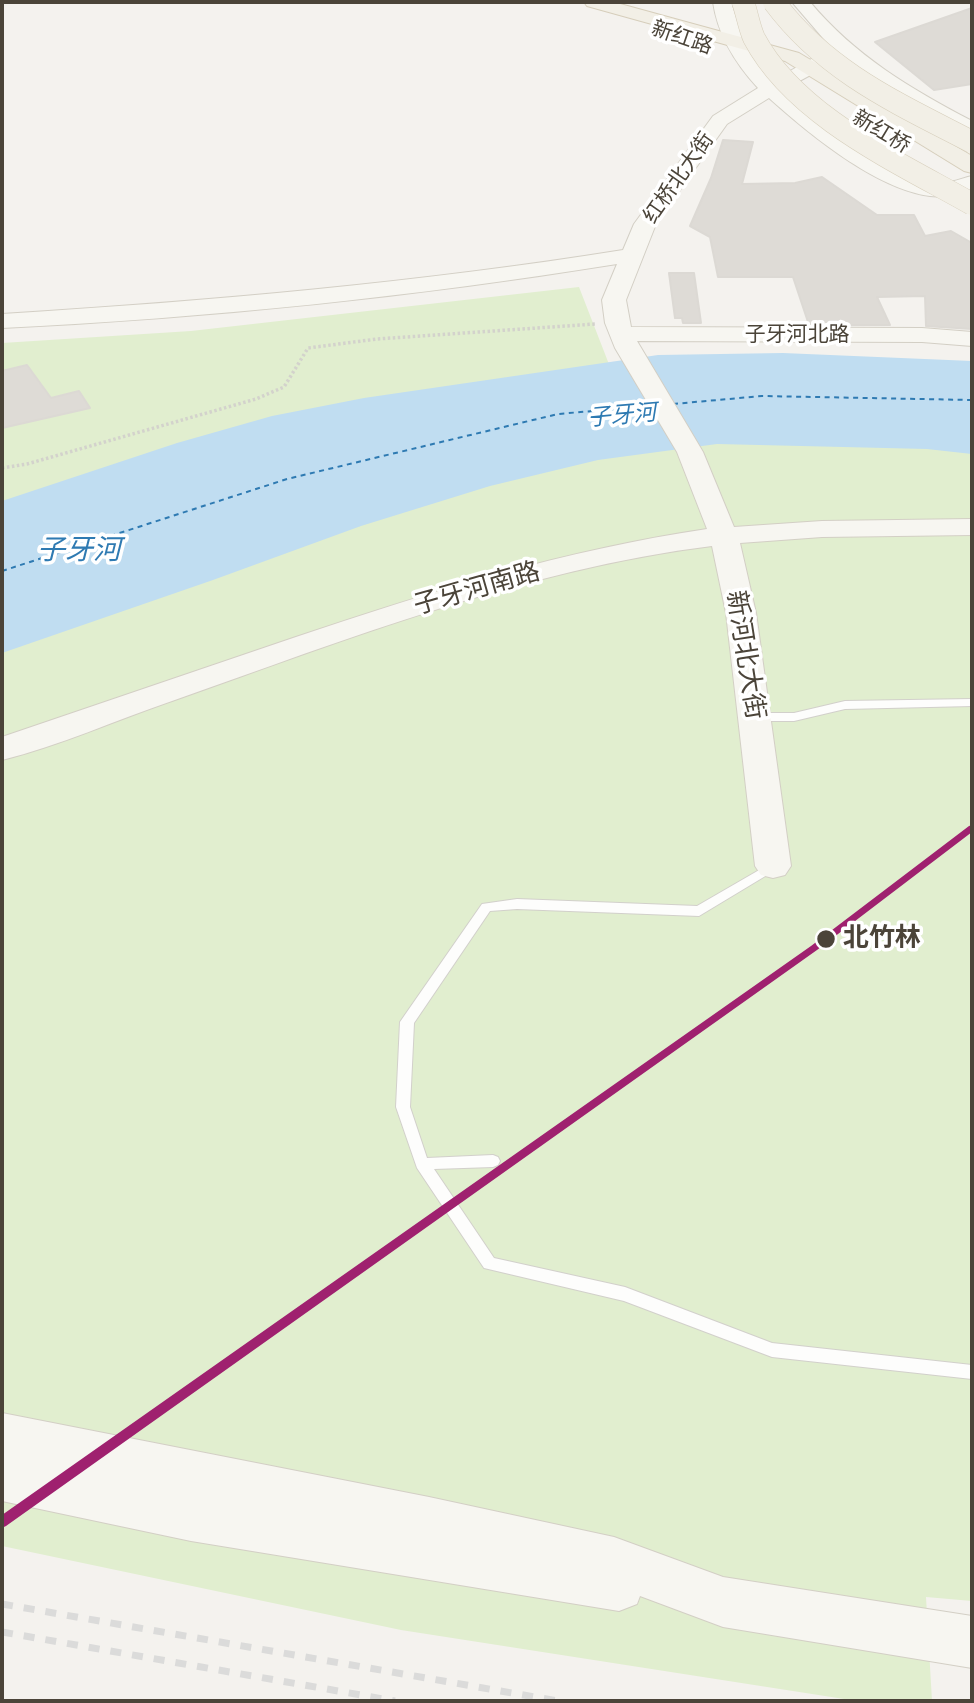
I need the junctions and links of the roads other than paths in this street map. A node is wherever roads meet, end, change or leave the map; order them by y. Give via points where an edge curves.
1 (572, 2) edge
2 (594, 2) edge
3 (722, 2) edge
4 (743, 2) edge
5 (774, 2) edge
6 (801, 2) edge
7 (732, 40) junction
8 (834, 50) junction
9 (773, 51) junction
10 (744, 59) junction
11 (800, 72) junction
12 (770, 89) junction
13 (972, 129) edge
14 (972, 142) edge
15 (972, 166) edge
16 (972, 184) edge
17 (972, 204) edge
18 (630, 262) junction
19 (2, 321) edge
20 (2, 329) edge
21 (621, 335) junction
22 (972, 339) edge
23 (972, 507) edge
24 (721, 526) junction
25 (972, 527) edge
26 (679, 532) junction
27 (972, 702) edge
28 (755, 718) junction
29 (2, 724) edge
30 (2, 748) edge
31 (773, 866) joint
32 (493, 1161) dead end
33 (422, 1164) junction
34 (972, 1372) edge
35 (2, 1435) edge
36 (2, 1478) edge
37 (723, 1602) junction
38 (972, 1642) edge

1 - 10 main road, 新红路
2 - 7 main road, 新红路
3 - 7 street
4 - 17 main road, bridge via 749,29 761,52 799,94 864,140
5 - 14 main road, bridge via 795,33 832,63
6 - 8 street
7 - 9 main road, 新红路
7 - 10 street
8 - 9 street
8 - 11 street, 红桥北大街
8 - 13 street
9 - 11 main road, 新红路
10 - 11 main road, 新红路
10 - 12 street
11 - 12 street, 红桥北大街
11 - 15 main road, 新红桥
11 - 16 main road, 新红桥 via 869,126
12 - 16 street via 863,158 915,186 931,190
12 - 18 street, 红桥北大街 via 720,120 645,224
18 - 19 street via 403,289
18 - 20 street via 528,282 254,313
18 - 21 street, 红桥北大街 via 615,295
21 - 22 street, 子牙河北路
21 - 24 street, 新河北大街 via 690,452
23 - 24 street, 子牙河南路 via 830,508
24 - 25 street, 子牙河南路 via 820,530
24 - 26 street, 子牙河南路
24 - 28 street, 新河北大街 via 741,613
26 - 29 street, 子牙河南路 via 576,540 467,569
26 - 30 street, 子牙河南路 via 430,601
27 - 28 lane via 845,705 794,717
28 - 31 street, 新河北大街
31 - 33 lane via 698,911 517,904 486,907 407,1022 403,1107
32 - 33 lane
33 - 34 lane via 489,1263 625,1294 772,1350
35 - 37 street via 614,1562
36 - 37 street via 191,1517
37 - 38 street

